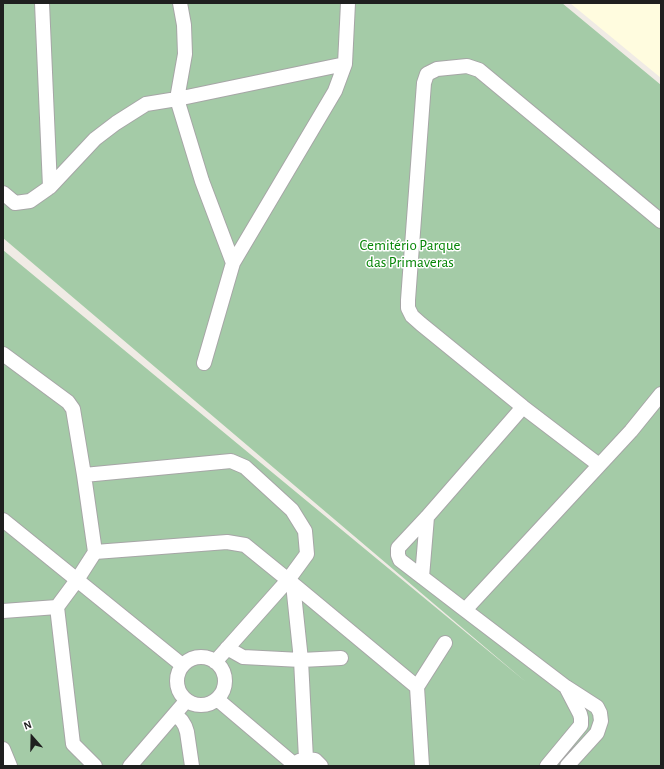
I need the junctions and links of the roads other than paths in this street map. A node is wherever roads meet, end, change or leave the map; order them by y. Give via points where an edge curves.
1 (42, 3) edge
2 (180, 3) edge
3 (348, 3) edge
4 (344, 64) junction
5 (177, 100) junction
6 (50, 187) junction
7 (3, 193) edge
8 (661, 221) edge
9 (232, 263) junction
10 (3, 354) edge
11 (204, 363) dead end
12 (661, 394) edge
13 (523, 407) junction
14 (600, 465) junction
15 (84, 475) junction
16 (427, 517) junction
17 (3, 520) edge
18 (95, 552) junction
19 (422, 577) junction
20 (77, 580) junction
21 (291, 582) junction
22 (57, 607) junction
23 (465, 610) junction
24 (3, 611) edge
25 (444, 643) dead end
26 (227, 648) junction
27 (341, 658) dead end
28 (301, 660) junction
29 (215, 662) junction
30 (182, 665) junction
31 (417, 687) junction
32 (566, 687) junction
33 (218, 699) junction
34 (186, 701) junction
35 (175, 714) junction
36 (3, 749) edge
37 (299, 763) edge
38 (10, 766) edge
39 (95, 766) edge
40 (130, 766) edge
41 (192, 766) edge
42 (321, 766) edge
43 (422, 766) edge
44 (547, 766) edge
45 (567, 766) edge

1 - 6 lane
2 - 5 lane via 184,25 184,54
3 - 4 lane
4 - 5 lane
4 - 9 lane via 335,90
5 - 6 lane via 146,104 116,123 95,139
5 - 9 lane via 202,181
6 - 7 lane via 30,201 15,202
8 - 13 lane via 479,70 467,66 437,69 427,74 424,83 408,308 421,324
9 - 11 lane
10 - 15 lane via 68,402 73,409
12 - 14 lane
13 - 14 lane
13 - 16 lane
14 - 23 lane
15 - 18 lane
15 - 21 lane via 231,461 245,467 292,510 305,531 307,554
16 - 19 lane
16 - 19 lane via 398,548 400,560
17 - 20 lane
18 - 20 lane
18 - 21 lane via 227,542 245,545
19 - 23 lane
20 - 22 lane
20 - 30 lane
21 - 26 lane
21 - 28 lane
21 - 31 lane
22 - 24 lane
22 - 39 lane via 73,744
23 - 32 lane
25 - 31 lane
26 - 28 lane via 243,657
26 - 29 lane
27 - 28 lane
28 - 37 lane
29 - 30 lane via 199,657
29 - 33 lane via 221,668 225,684
30 - 34 lane via 176,679 180,695
31 - 43 lane
32 - 44 lane via 580,714 581,725
32 - 45 lane via 597,707 602,721 596,733
33 - 34 lane via 202,706
33 - 37 lane
34 - 35 lane
35 - 40 lane
35 - 41 lane via 187,732
36 - 38 lane
37 - 42 lane via 315,760

